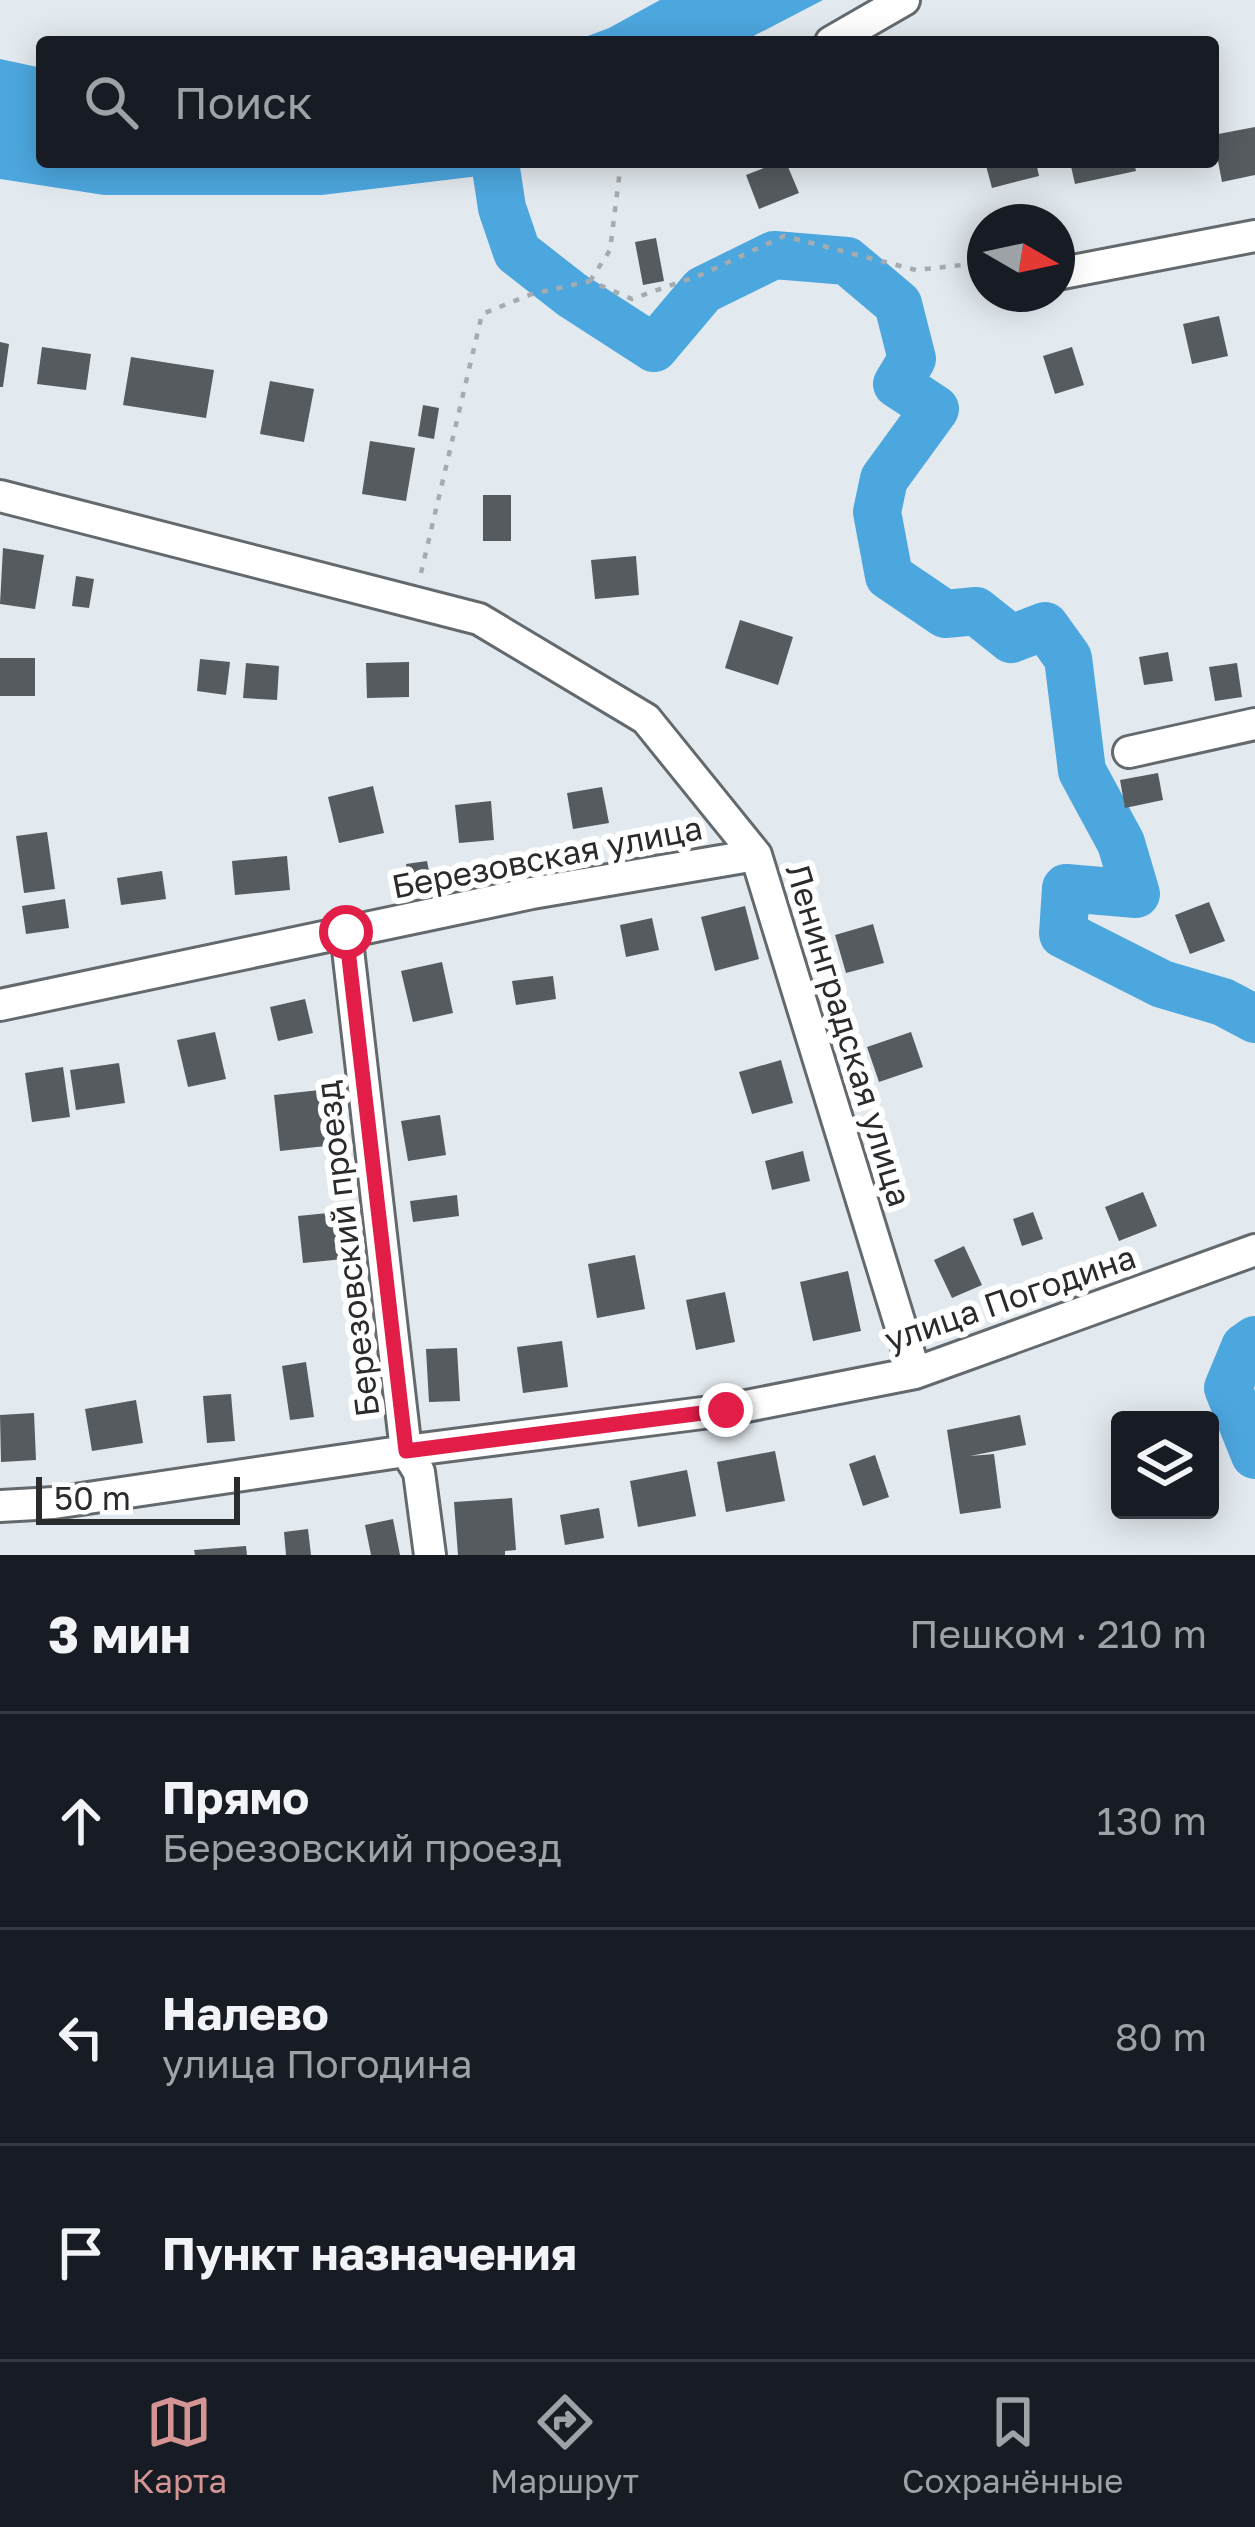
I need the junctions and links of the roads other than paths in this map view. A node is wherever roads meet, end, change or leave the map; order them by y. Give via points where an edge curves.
1 (904, 0) edge
2 (841, 36) edge
3 (1255, 236) edge
4 (1075, 271) edge
5 (0, 496) edge
6 (1255, 724) edge
7 (1129, 752) dead end
8 (756, 855) junction
9 (346, 932) junction
10 (0, 1005) edge
11 (1255, 1250) edge
12 (915, 1373) junction
13 (406, 1451) junction
14 (0, 1506) edge
15 (430, 1555) edge

1 - 2 street
3 - 4 street
5 - 8 street, Ленинградская улица via 479,619 646,719
6 - 7 street
8 - 9 street, Березовская улица
8 - 12 street, Ленинградская улица
9 - 10 street, Березовская улица
9 - 13 street, Березовский проезд
11 - 12 street, улица Погодина
12 - 13 street, улица Погодина via 726,1410
13 - 14 street, улица Погодина
13 - 15 street, Березовский проезд via 418,1472

